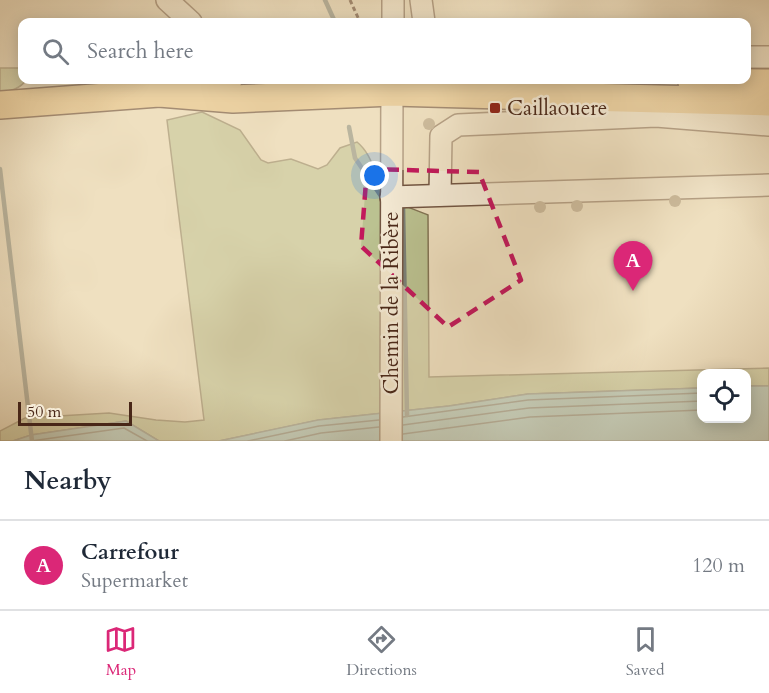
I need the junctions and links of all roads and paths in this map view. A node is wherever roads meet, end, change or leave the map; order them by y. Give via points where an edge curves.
1 (167, 0) edge
2 (350, 0) edge
3 (393, 0) edge
4 (421, 0) edge
5 (187, 18) edge
6 (358, 18) edge
7 (393, 18) edge
8 (423, 18) edge
9 (751, 57) edge
10 (769, 57) edge
11 (751, 83) edge
12 (769, 83) edge
13 (232, 86) edge
14 (392, 86) edge
15 (769, 102) edge
16 (0, 105) edge
17 (769, 125) edge
18 (769, 185) edge
19 (440, 195) junction
20 (391, 197) junction
21 (391, 441) edge

1 - 5 street
2 - 6 path
3 - 7 street
4 - 8 street
9 - 10 street
11 - 12 main road
13 - 14 main road
13 - 16 main road
14 - 15 main road
14 - 20 street, Chemin de la Ribère
17 - 19 street via 656,117 458,125 441,136
18 - 19 street
19 - 20 street
20 - 21 street, Chemin de la Ribère

